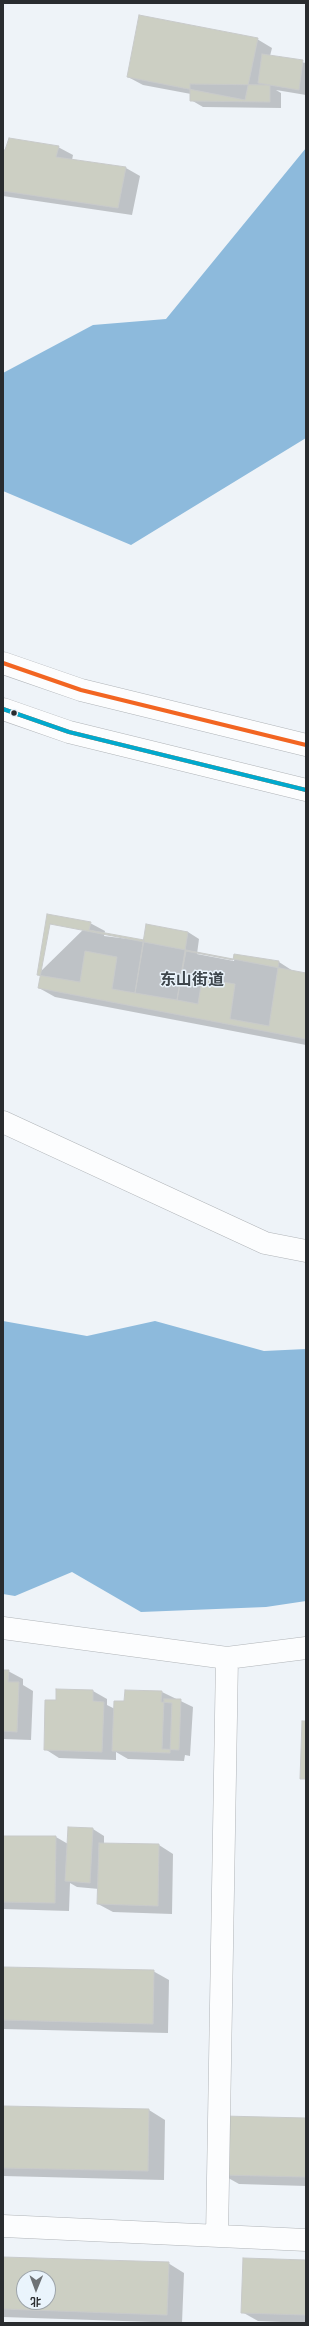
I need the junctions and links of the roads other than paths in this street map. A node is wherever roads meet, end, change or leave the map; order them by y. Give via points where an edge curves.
1 (3, 663) edge
2 (3, 709) edge
3 (306, 745) edge
4 (306, 790) edge
5 (3, 1122) edge
6 (306, 1251) edge
7 (3, 1628) edge
8 (306, 1648) edge
9 (227, 1658) junction
10 (3, 2226) edge
11 (217, 2236) junction
12 (306, 2240) edge

1 - 3 street via 81,690
2 - 4 street via 68,732
5 - 6 street via 265,1243
7 - 9 street
8 - 9 street
9 - 11 street
10 - 11 street
11 - 12 street

